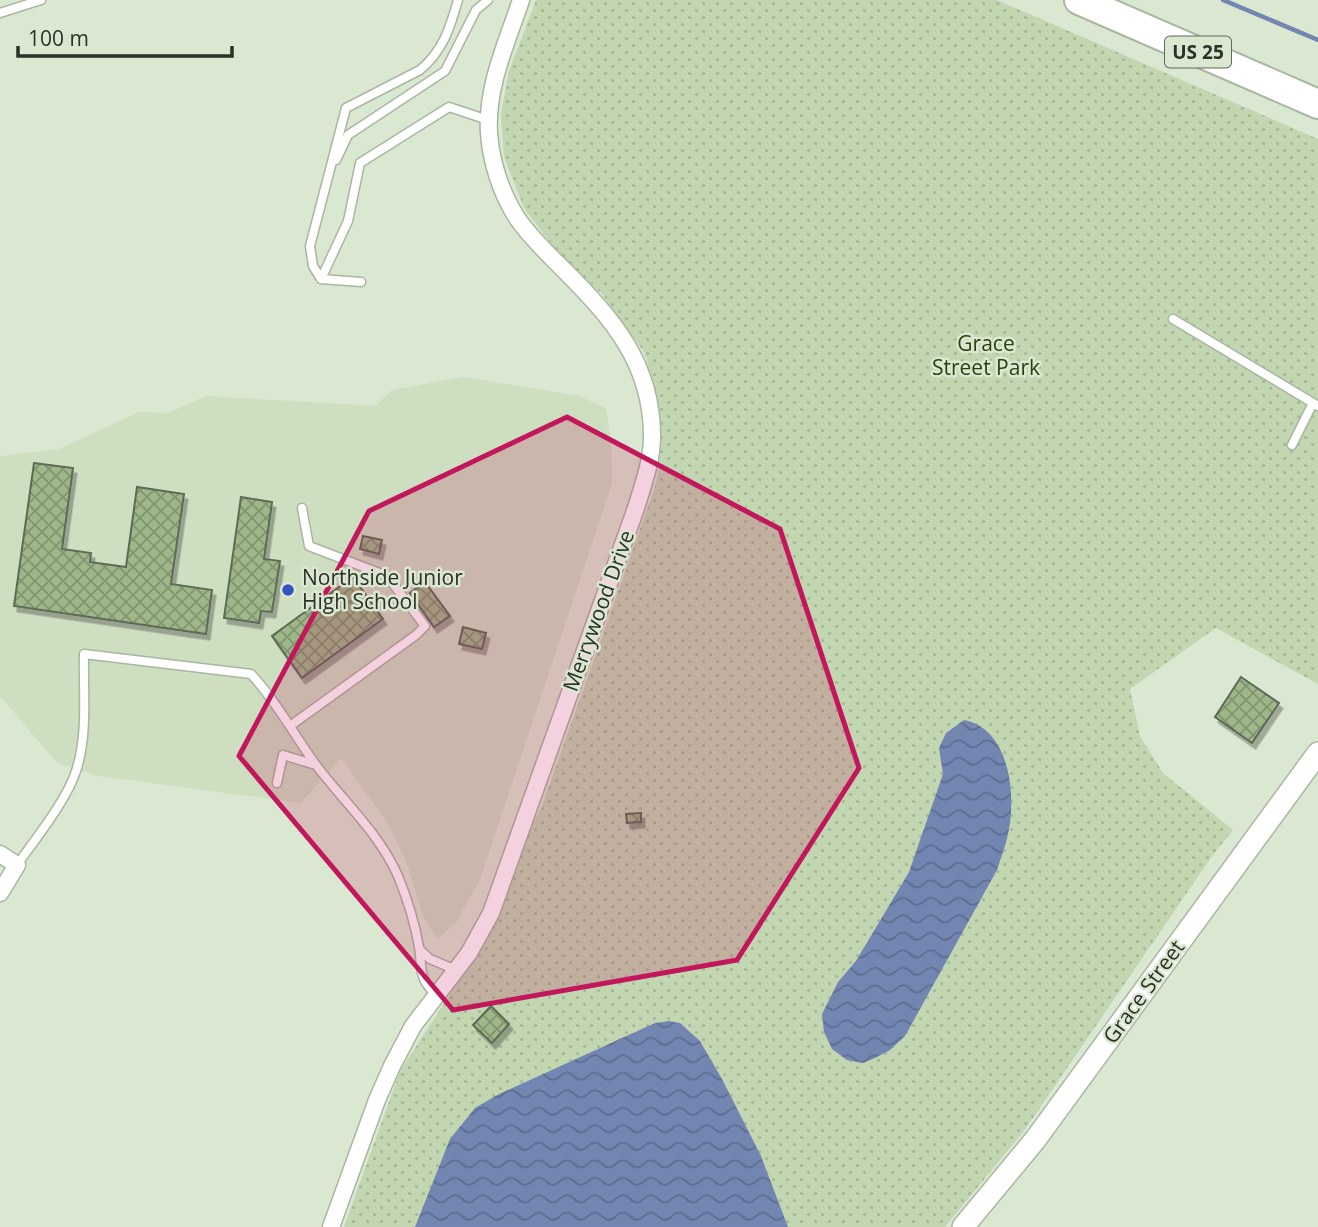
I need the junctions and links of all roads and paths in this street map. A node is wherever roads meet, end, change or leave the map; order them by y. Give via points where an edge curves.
1 (41, 0) edge
2 (458, 0) edge
3 (488, 0) edge
4 (514, 0) edge
5 (521, 0) edge
6 (1079, 0) edge
7 (0, 13) edge
8 (1318, 104) edge
9 (488, 120) junction
10 (328, 175) junction
11 (321, 279) junction
12 (361, 282) dead end
13 (1173, 319) dead end
14 (1315, 405) edge
15 (1292, 445) dead end
16 (302, 508) dead end
17 (290, 726) junction
18 (1318, 753) edge
19 (317, 765) junction
20 (277, 783) dead end
21 (0, 854) edge
22 (17, 865) junction
23 (0, 893) edge
24 (420, 950) junction
25 (456, 970) junction
26 (436, 995) junction
27 (331, 1227) edge
28 (963, 1227) edge

1 - 7 lane
2 - 10 lane via 448,34 428,63 346,108
3 - 10 lane via 476,10 445,71 348,135
4 - 5 lane
5 - 9 street, Merrywood Drive via 495,79
6 - 8 highway, US 25
9 - 11 lane via 449,107 360,163 348,221
9 - 25 street, Merrywood Drive via 497,176 516,216 609,317 635,358 649,400 652,439 636,508 491,913
10 - 11 lane via 310,246
11 - 12 lane
13 - 14 lane
14 - 15 lane
16 - 17 lane via 309,545 387,576 425,626
17 - 19 lane
17 - 22 lane via 251,674 84,654 77,769
18 - 28 main road, Grace Street via 1035,1140
19 - 20 lane via 283,755
19 - 24 lane via 378,840 398,876
21 - 22 street
22 - 23 street
24 - 25 lane
24 - 26 lane via 422,975
25 - 26 street, Merrywood Drive
26 - 27 street, Merrywood Drive via 392,1066

